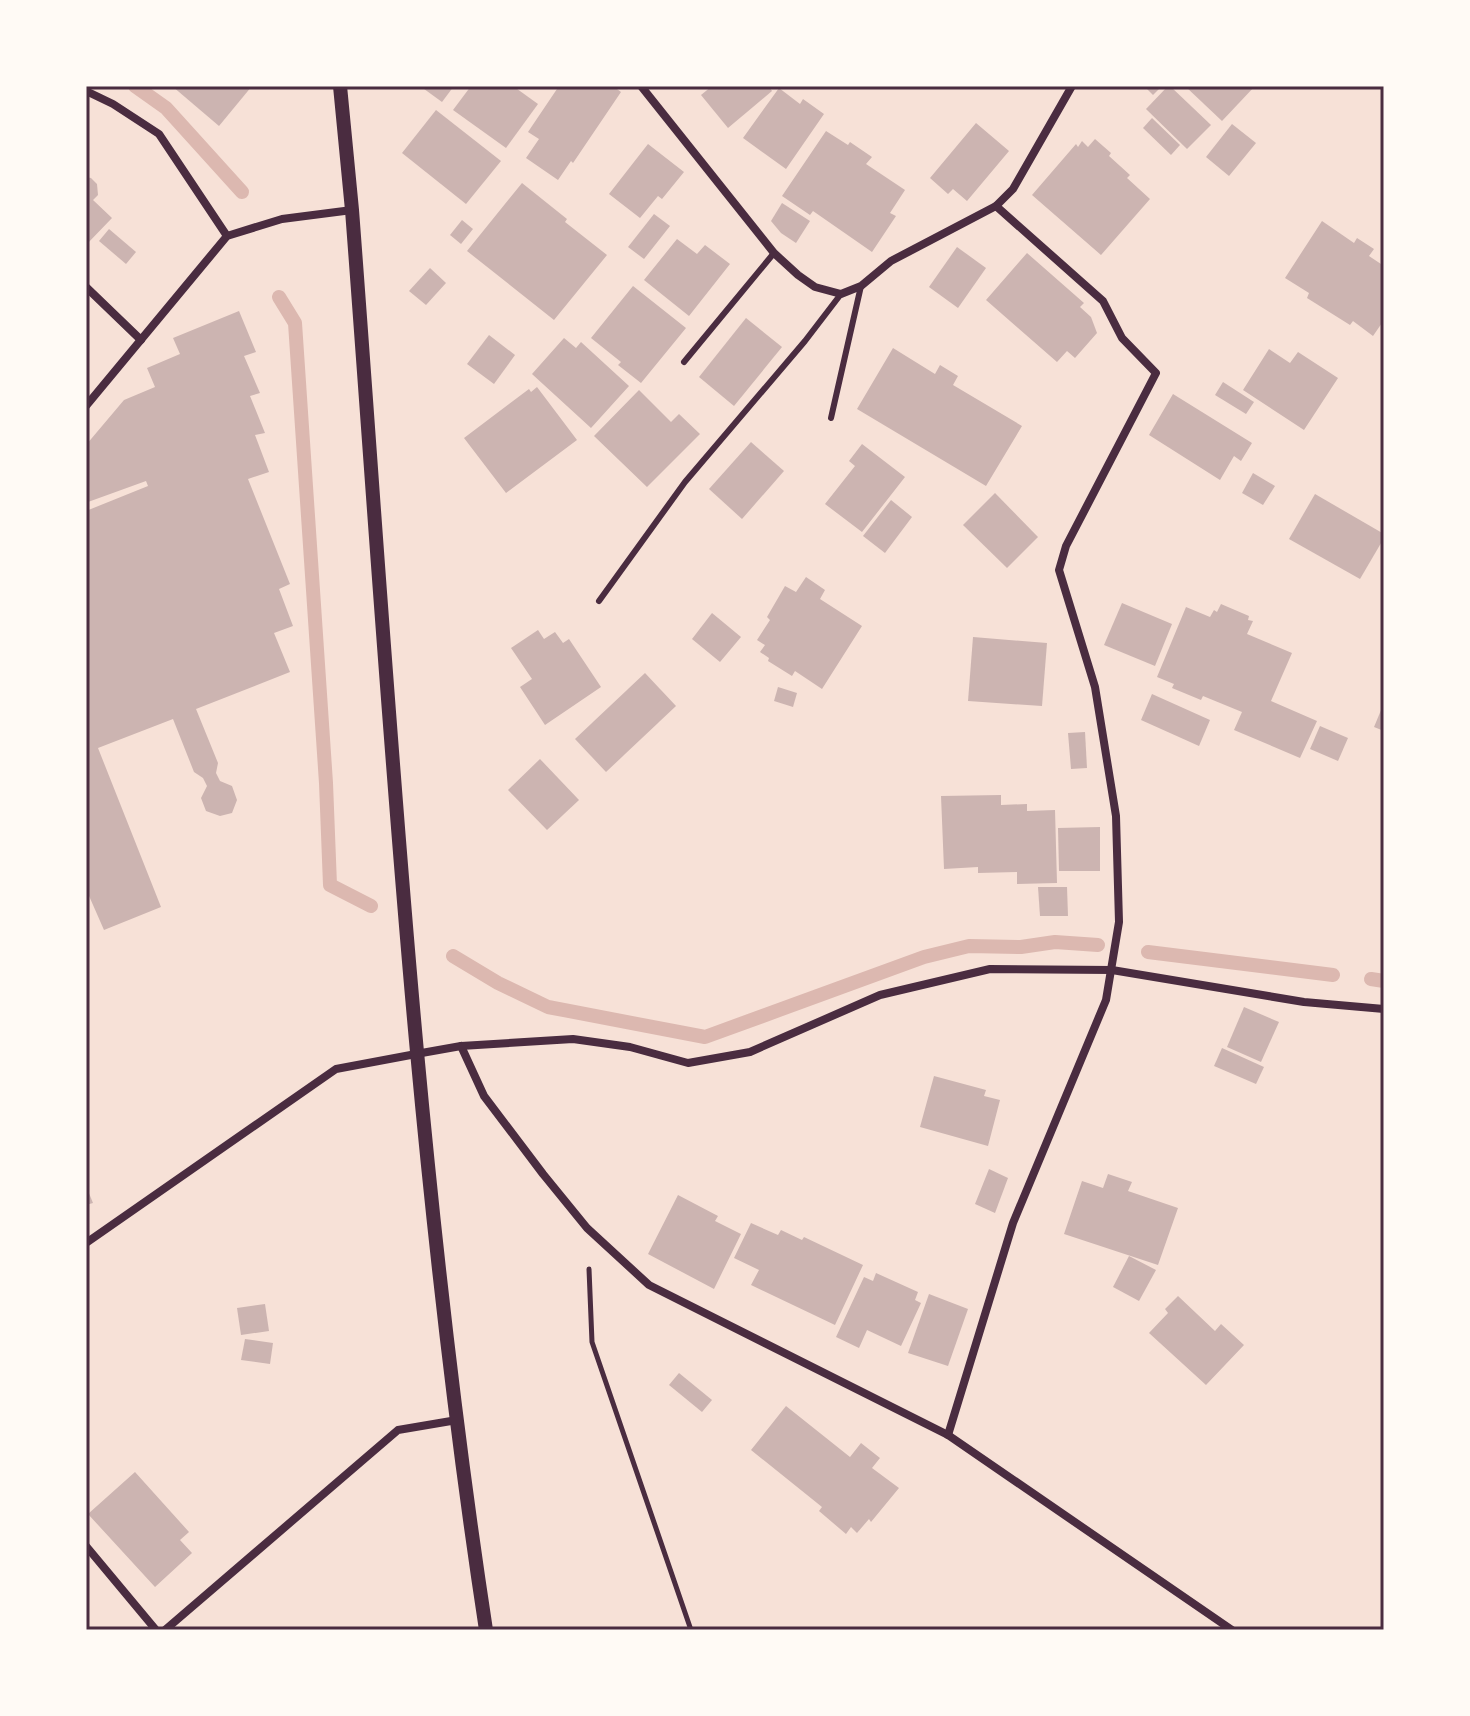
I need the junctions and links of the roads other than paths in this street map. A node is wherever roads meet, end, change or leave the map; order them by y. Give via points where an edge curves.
1 (340, 86) edge
2 (641, 86) edge
3 (1072, 86) edge
4 (86, 91) edge
5 (996, 206) junction
6 (352, 210) junction
7 (227, 236) junction
8 (774, 253) junction
9 (861, 286) junction
10 (86, 287) edge
11 (841, 294) junction
12 (141, 340) junction
13 (684, 362) dead end
14 (86, 406) edge
15 (831, 418) dead end
16 (599, 601) dead end
17 (1112, 970) junction
18 (1384, 1009) edge
19 (461, 1046) junction
20 (416, 1054) junction
21 (86, 1243) edge
22 (457, 1420) junction
23 (948, 1435) junction
24 (86, 1546) edge
25 (156, 1630) edge
26 (165, 1630) edge
27 (486, 1630) edge
28 (1232, 1630) edge

1 - 6 street
2 - 8 street
3 - 5 street via 1013,189
4 - 7 street via 159,134
5 - 9 street via 891,261
5 - 17 street via 1103,301 1122,338 1156,373 1066,546 1059,570 1095,687 1116,816 1119,922
6 - 7 street via 282,219
6 - 20 street
7 - 12 street
8 - 11 street via 815,287
8 - 13 lane
9 - 11 street
9 - 15 lane
10 - 12 street
11 - 16 lane via 685,482
12 - 14 street
17 - 18 street via 1304,1002
17 - 19 street via 990,969 880,995 750,1052 688,1063 573,1039
17 - 23 street via 1106,1000 1013,1223
19 - 20 street
19 - 23 street via 484,1096 543,1174 587,1228 649,1285
20 - 21 street via 336,1069
20 - 22 street
22 - 26 street via 398,1430
22 - 27 street
23 - 28 street
24 - 25 street

